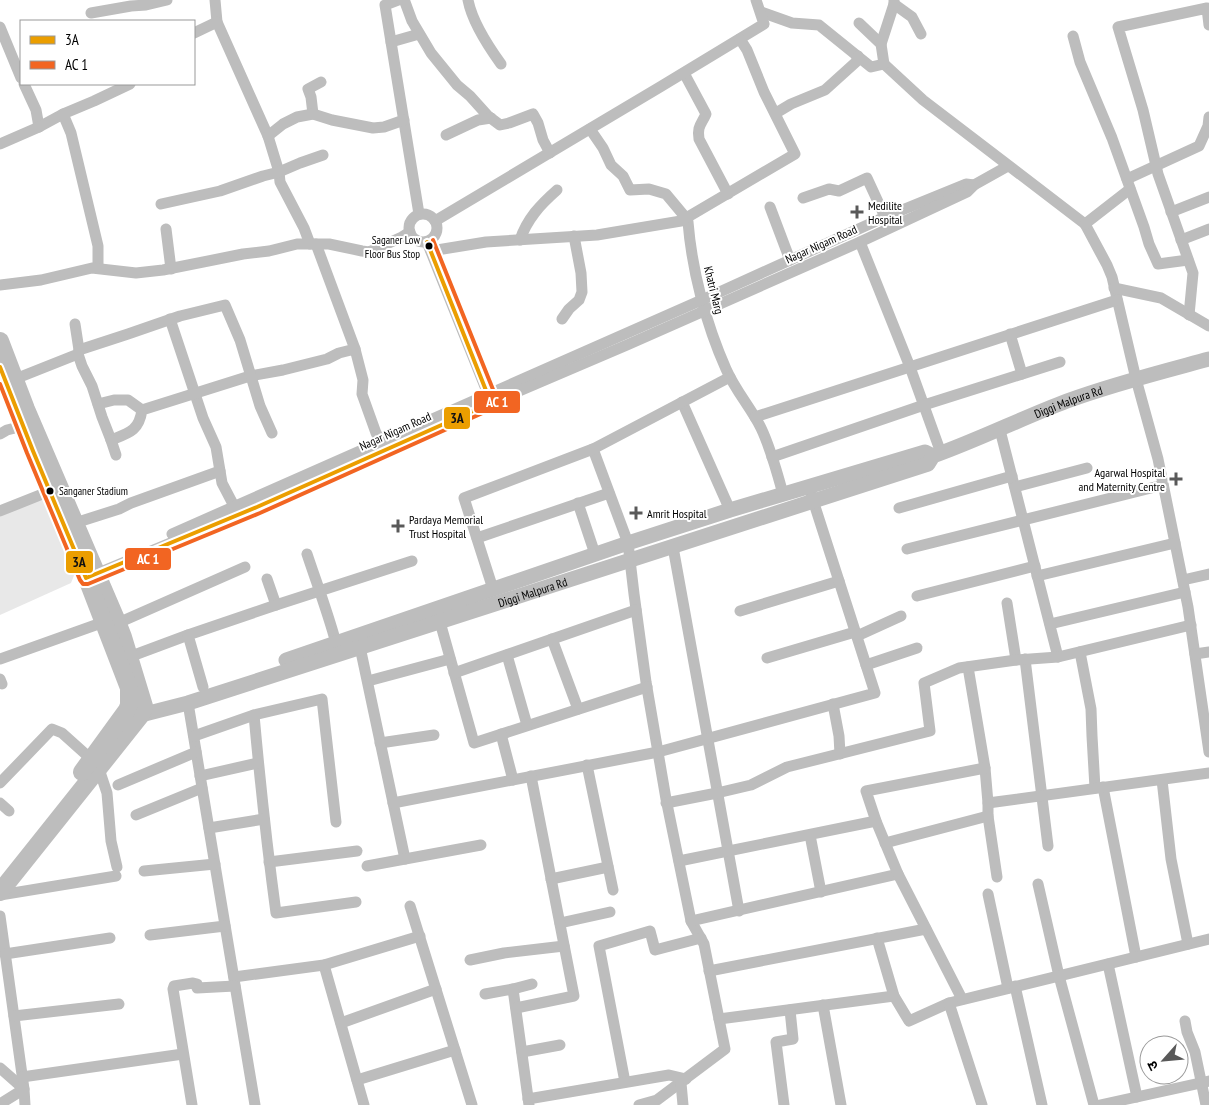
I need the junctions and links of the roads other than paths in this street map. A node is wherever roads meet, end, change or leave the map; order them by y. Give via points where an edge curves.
1 (167, 0) edge
2 (215, 0) edge
3 (400, 0) edge
4 (468, 0) edge
5 (756, 0) edge
6 (894, 2) edge
7 (1207, 4) edge
8 (761, 12) junction
9 (90, 13) dead end
10 (217, 22) junction
11 (859, 23) dead end
12 (1209, 25) edge
13 (0, 27) edge
14 (195, 33) edge
15 (419, 34) junction
16 (921, 34) dead end
17 (1073, 36) dead end
18 (740, 39) junction
19 (391, 42) junction
20 (881, 44) junction
21 (4, 46) edge
22 (858, 56) junction
23 (502, 64) dead end
24 (884, 64) junction
25 (684, 73) junction
26 (20, 76) edge
27 (321, 82) dead end
28 (24, 85) edge
29 (128, 85) edge
30 (776, 113) junction
31 (62, 114) junction
32 (313, 114) junction
33 (1209, 117) edge
34 (491, 118) junction
35 (404, 120) junction
36 (39, 127) junction
37 (590, 129) junction
38 (446, 134) dead end
39 (268, 136) junction
40 (0, 144) edge
41 (1204, 149) edge
42 (550, 153) junction
43 (323, 154) dead end
44 (1008, 166) junction
45 (1156, 166) junction
46 (279, 172) junction
47 (1129, 184) junction
48 (974, 185) junction
49 (557, 190) dead end
50 (728, 194) junction
51 (1209, 197) edge
52 (803, 198) dead end
53 (160, 204) dead end
54 (770, 207) dead end
55 (1171, 212) junction
56 (419, 214) junction
57 (884, 217) junction
58 (686, 218) junction
59 (435, 221) junction
60 (1085, 224) junction
61 (166, 229) dead end
62 (1209, 230) edge
63 (410, 232) junction
64 (574, 236) junction
65 (520, 240) junction
66 (1181, 240) junction
67 (860, 242) junction
68 (313, 244) junction
69 (429, 247) junction
70 (790, 260) junction
71 (1188, 260) junction
72 (98, 268) junction
73 (171, 269) junction
74 (0, 286) edge
75 (1114, 288) junction
76 (1117, 300) junction
77 (704, 305) junction
78 (1189, 315) junction
79 (562, 318) dead end
80 (170, 319) junction
81 (75, 324) dead end
82 (1209, 326) edge
83 (1010, 334) junction
84 (0, 341) edge
85 (356, 349) junction
86 (78, 352) junction
87 (1209, 359) edge
88 (1060, 362) dead end
89 (2, 364) edge
90 (910, 366) junction
91 (1022, 374) junction
92 (250, 376) junction
93 (730, 377) junction
94 (14, 379) junction
95 (1136, 379) junction
96 (194, 393) junction
97 (489, 398) junction
98 (682, 402) junction
99 (98, 404) junction
100 (924, 405) junction
101 (142, 410) junction
102 (754, 417) junction
103 (23, 426) junction
104 (1000, 430) junction
105 (272, 433) dead end
106 (0, 434) edge
107 (111, 440) junction
108 (381, 442) junction
109 (593, 449) junction
110 (937, 454) junction
111 (116, 455) dead end
112 (772, 457) junction
113 (1087, 468) dead end
114 (220, 471) junction
115 (1013, 482) junction
116 (1164, 485) junction
117 (808, 486) junction
118 (50, 491) junction
119 (610, 493) junction
120 (783, 494) junction
121 (813, 501) junction
122 (578, 504) junction
123 (234, 506) junction
124 (899, 508) dead end
125 (730, 510) junction
126 (0, 511) edge
127 (1023, 520) junction
128 (75, 523) junction
129 (477, 538) junction
130 (628, 542) junction
131 (1175, 542) junction
132 (673, 547) junction
133 (907, 549) dead end
134 (307, 554) dead end
135 (595, 554) junction
136 (630, 560) junction
137 (412, 561) dead end
138 (245, 567) dead end
139 (1036, 571) junction
140 (90, 572) junction
141 (1209, 574) edge
142 (267, 579) dead end
143 (839, 581) junction
144 (1184, 586) junction
145 (493, 589) junction
146 (319, 591) junction
147 (917, 596) dead end
148 (1007, 603) dead end
149 (276, 605) junction
150 (636, 610) junction
151 (740, 610) dead end
152 (901, 616) dead end
153 (440, 622) junction
154 (111, 623) junction
155 (1050, 624) junction
156 (1190, 625) junction
157 (856, 634) junction
158 (188, 635) junction
159 (552, 639) junction
160 (336, 643) junction
161 (360, 646) junction
162 (917, 648) dead end
163 (1080, 652) junction
164 (1209, 652) edge
165 (1195, 654) junction
166 (507, 655) junction
167 (129, 657) junction
168 (1058, 657) junction
169 (767, 658) dead end
170 (0, 659) edge
171 (450, 659) junction
172 (1021, 659) junction
173 (866, 665) junction
174 (968, 667) junction
175 (454, 673) junction
176 (368, 681) junction
177 (203, 687) junction
178 (647, 687) junction
179 (188, 703) junction
180 (833, 704) junction
181 (135, 709) junction
182 (578, 709) junction
183 (254, 715) junction
184 (527, 726) junction
185 (501, 734) junction
186 (434, 735) dead end
187 (194, 736) junction
188 (708, 738) junction
189 (380, 743) junction
190 (196, 752) junction
191 (658, 752) junction
192 (1209, 752) edge
193 (840, 754) junction
194 (258, 763) junction
195 (95, 764) junction
196 (587, 765) junction
197 (985, 768) junction
198 (1209, 773) edge
199 (200, 776) junction
200 (531, 776) junction
201 (513, 780) junction
202 (1162, 780) junction
203 (0, 783) edge
204 (118, 785) dead end
205 (202, 788) junction
206 (1099, 788) junction
207 (717, 793) junction
208 (1042, 796) junction
209 (393, 803) junction
210 (666, 803) junction
211 (988, 803) junction
212 (136, 815) dead end
213 (988, 816) junction
214 (264, 819) junction
215 (876, 821) junction
216 (336, 822) dead end
217 (209, 828) junction
218 (810, 835) junction
219 (885, 843) junction
220 (481, 845) dead end
221 (1048, 846) dead end
222 (356, 851) dead end
223 (728, 852) junction
224 (404, 859) junction
225 (678, 861) junction
226 (269, 862) junction
227 (215, 864) junction
228 (366, 866) dead end
229 (608, 867) junction
230 (144, 872) dead end
231 (898, 874) junction
232 (0, 877) edge
233 (997, 877) dead end
234 (551, 879) junction
235 (1038, 884) dead end
236 (613, 890) dead end
237 (821, 892) junction
238 (0, 893) edge
239 (988, 894) dead end
240 (356, 902) dead end
241 (410, 906) dead end
242 (739, 910) junction
243 (610, 912) dead end
244 (0, 916) edge
245 (691, 921) junction
246 (560, 923) junction
247 (225, 926) junction
248 (926, 929) junction
249 (150, 935) dead end
250 (420, 936) junction
251 (110, 938) dead end
252 (701, 938) junction
253 (877, 938) junction
254 (1209, 939) edge
255 (1188, 944) junction
256 (564, 946) junction
257 (5, 954) junction
258 (1136, 957) junction
259 (470, 960) dead end
260 (1108, 964) junction
261 (324, 965) junction
262 (710, 970) junction
263 (1059, 976) junction
264 (234, 982) junction
265 (532, 984) dead end
266 (1011, 987) junction
267 (436, 989) junction
268 (513, 989) junction
269 (485, 994) dead end
270 (894, 996) junction
271 (962, 1000) junction
272 (949, 1003) junction
273 (119, 1004) dead end
274 (823, 1006) junction
275 (516, 1008) junction
276 (790, 1010) junction
277 (14, 1016) junction
278 (719, 1019) junction
279 (1185, 1021) dead end
280 (341, 1022) junction
281 (560, 1045) dead end
282 (455, 1050) junction
283 (522, 1052) junction
284 (183, 1054) junction
285 (0, 1068) edge
286 (22, 1077) junction
287 (357, 1080) junction
288 (684, 1081) junction
289 (625, 1082) junction
290 (1205, 1082) edge
291 (24, 1089) junction
292 (1132, 1100) edge
293 (528, 1102) edge
294 (0, 1104) edge
295 (26, 1105) edge
296 (192, 1105) edge
297 (255, 1105) edge
298 (364, 1105) edge
299 (472, 1105) edge
300 (639, 1105) edge
301 (684, 1105) edge
302 (784, 1105) edge
303 (841, 1105) edge
304 (982, 1105) edge
305 (1042, 1105) edge
306 (1094, 1105) edge
307 (1100, 1105) edge
308 (1206, 1105) edge

1 - 9 street
2 - 10 street
3 - 15 street via 405,2
3 - 19 street via 385,5
4 - 23 street via 482,34
5 - 8 street
6 - 16 street via 912,17
6 - 20 street
7 - 12 street
7 - 45 street via 1118,27
8 - 18 street via 764,24
8 - 22 street via 792,23 819,25
10 - 14 street
10 - 39 street
11 - 20 street
13 - 21 street
15 - 19 street
15 - 34 street via 457,85
17 - 47 street via 1080,62
18 - 25 street
18 - 30 street
19 - 35 street
20 - 24 street
21 - 26 street
22 - 24 street via 871,67
22 - 30 street via 856,62 825,90
24 - 44 street via 923,100
25 - 37 street
25 - 50 street via 706,114 699,125 699,139
27 - 32 street via 308,89
28 - 36 street via 36,110
29 - 31 street
30 - 50 street via 795,154
31 - 36 street
31 - 72 street via 71,133 98,246
32 - 35 street via 373,128
32 - 39 street via 297,117
33 - 41 street
34 - 38 street
34 - 42 street via 500,125 533,114
35 - 56 street
36 - 40 street
37 - 42 street
37 - 58 street, Khatri Marg via 630,190 649,189 666,194
39 - 46 street
41 - 45 street
42 - 59 street
43 - 46 street
44 - 48 street
44 - 60 street
45 - 47 street
45 - 55 street
46 - 53 street via 220,192
46 - 68 street via 280,182
47 - 60 street
47 - 71 street via 1158,264
48 - 57 street, Nagar Nigam Road via 966,184
48 - 67 street, Nagar Nigam Road via 967,192
49 - 65 street via 538,208
50 - 58 street
51 - 55 street
52 - 57 street via 829,189 839,191 867,178
54 - 70 street
55 - 66 street
56 - 59 street via 430,216
56 - 63 street via 411,221
57 - 70 street, Nagar Nigam Road
58 - 64 street via 606,234
58 - 77 street, Khatri Marg
59 - 69 street via 437,230
60 - 75 street via 1107,265
61 - 73 street
62 - 66 street
63 - 68 street via 369,252
63 - 69 street via 412,237
64 - 65 street
64 - 79 street via 582,292
65 - 69 street
66 - 71 street
67 - 77 street, Nagar Nigam Road
67 - 90 street
68 - 73 street via 297,244
68 - 85 street
69 - 97 street
70 - 77 street, Nagar Nigam Road
71 - 78 street via 1193,273
72 - 73 street via 136,273
72 - 74 street
75 - 76 street
75 - 78 street via 1161,298
76 - 83 street
76 - 95 street
77 - 93 street, Khatri Marg via 706,318
77 - 97 street, Nagar Nigam Road via 627,345
78 - 82 street
80 - 86 street
80 - 92 street via 225,305 240,340
80 - 96 street
81 - 86 street
83 - 90 street
83 - 91 street
84 - 89 highway
85 - 92 street via 318,362
85 - 108 street via 363,380 362,394
86 - 94 street
86 - 99 street
87 - 95 main road, Diggi Malpura Rd
88 - 91 street
89 - 94 highway
89 - 103 highway
90 - 100 street
90 - 102 street
91 - 100 street
92 - 96 street
92 - 105 street
93 - 98 street
93 - 102 street, Khatri Marg
94 - 128 highway
95 - 104 main road, Diggi Malpura Rd via 1067,401
95 - 116 street
96 - 101 street
96 - 114 street via 216,447
97 - 108 street, Nagar Nigam Road
97 - 140 street, Nagar Nigam Road via 257,507
98 - 109 street
98 - 125 street
99 - 101 street via 128,400
99 - 107 street
100 - 110 street
100 - 112 street
101 - 107 street via 140,422 130,433
102 - 112 street, Khatri Marg
103 - 106 street
103 - 118 highway
104 - 110 main road, Diggi Malpura Rd
104 - 115 street
107 - 111 street
108 - 123 street, Nagar Nigam Road
109 - 119 street
109 - 129 street via 464,498
110 - 117 main road, Diggi Malpura Rd via 925,452
110 - 121 main road, Diggi Malpura Rd via 928,464
112 - 120 street, Khatri Marg
113 - 115 street
114 - 123 street via 222,483
114 - 128 street
115 - 124 street
115 - 127 street
116 - 127 street
116 - 131 street
117 - 120 main road, Diggi Malpura Rd
117 - 121 street
118 - 126 street
118 - 140 highway
119 - 122 street
119 - 130 street
120 - 125 main road, Diggi Malpura Rd
121 - 132 main road, Diggi Malpura Rd
121 - 143 street
122 - 129 street
122 - 135 street
123 - 140 street, Nagar Nigam Road
125 - 130 main road, Diggi Malpura Rd
127 - 133 street
127 - 139 street
128 - 140 highway
129 - 145 street
130 - 135 main road, Diggi Malpura Rd
130 - 136 street
131 - 139 street
131 - 144 street
132 - 136 main road, Diggi Malpura Rd
132 - 188 street
134 - 146 street
135 - 145 main road, Diggi Malpura Rd
136 - 150 street
136 - 153 main road, Diggi Malpura Rd
137 - 146 street
138 - 154 street
139 - 147 street
139 - 155 street
140 - 154 highway
141 - 144 street
142 - 149 street
143 - 151 street
143 - 157 street
144 - 155 street
144 - 156 street
145 - 160 main road, Diggi Malpura Rd
146 - 149 street
146 - 160 street
148 - 172 street
149 - 158 street
150 - 159 street
150 - 178 street
152 - 157 street
153 - 161 main road, Diggi Malpura Rd
153 - 171 street
154 - 167 highway
154 - 170 street
154 - 181 highway
155 - 168 street
156 - 163 street
156 - 165 street
157 - 169 street
157 - 173 street
158 - 167 street
158 - 177 street
159 - 166 street
159 - 182 street
160 - 177 main road, Diggi Malpura Rd
161 - 176 street
161 - 179 main road, Diggi Malpura Rd
162 - 173 street
163 - 168 street
163 - 206 street via 1091,709
164 - 165 street
165 - 192 street
166 - 175 street
166 - 184 street
167 - 181 highway
168 - 172 street
171 - 175 street
171 - 176 street
172 - 174 street
172 - 208 street
173 - 180 street via 875,693
174 - 193 street via 924,683 930,731
174 - 197 street
175 - 185 street via 474,743
176 - 189 street
177 - 181 main road, Diggi Malpura Rd
178 - 182 street
178 - 191 street
179 - 181 main road, Diggi Malpura Rd
179 - 187 street
180 - 188 street
180 - 193 street
181 - 195 highway
182 - 184 street
183 - 187 street
183 - 194 street
183 - 216 street via 322,699
184 - 185 street
185 - 201 street
186 - 189 street
187 - 190 street
188 - 191 street
188 - 207 street
189 - 209 street
190 - 199 street
190 - 204 street
191 - 196 street
191 - 210 street
193 - 207 street via 788,767 751,785
194 - 199 street
194 - 214 street
195 - 203 street via 62,733 52,729
195 - 232 highway
195 - 238 highway
195 - 238 street via 107,793 117,871
196 - 200 street
196 - 229 street
197 - 211 street
197 - 215 street via 866,792
198 - 202 street
199 - 205 street
200 - 201 street
200 - 234 street
201 - 209 street
202 - 206 street
202 - 255 street via 1171,859
205 - 212 street
205 - 217 street
206 - 208 street
206 - 258 street
207 - 210 street
207 - 223 street
208 - 211 street
208 - 221 street
209 - 224 street
210 - 225 street
211 - 213 street
213 - 219 street
213 - 233 street
214 - 217 street
214 - 226 street
215 - 218 street
215 - 219 street
217 - 227 street
218 - 223 street
218 - 237 street
219 - 231 street
220 - 224 street
222 - 226 street
223 - 225 street
223 - 242 street
224 - 228 street
225 - 245 street
226 - 240 street via 276,913
227 - 230 street
227 - 247 street
229 - 234 street
229 - 236 street
231 - 237 street
231 - 248 street
234 - 246 street
235 - 263 street
237 - 242 street
239 - 266 street
241 - 250 street
242 - 245 street
243 - 246 street
244 - 257 street
245 - 252 street
246 - 256 street
247 - 249 street
247 - 264 street
248 - 253 street
248 - 271 street
250 - 261 street
250 - 267 street
251 - 257 street
252 - 262 street
252 - 289 street via 655,950 650,931 599,946
253 - 262 street
253 - 270 street
254 - 255 street
255 - 258 street
256 - 259 street
256 - 275 street via 574,996
257 - 277 street
258 - 260 street
260 - 263 street
260 - 292 street
261 - 264 street
261 - 280 street
262 - 278 street
263 - 266 street
263 - 306 street
264 - 284 street via 198,992 197,984 193,982 174,986
264 - 297 street
265 - 268 street
266 - 271 street
266 - 305 street
267 - 280 street
267 - 282 street
268 - 269 street
268 - 275 street
270 - 272 street via 909,1021
270 - 274 street
271 - 272 street
272 - 304 street
273 - 277 street
274 - 276 street
274 - 303 street
275 - 283 street
276 - 278 street
276 - 302 street via 793,1039 776,1042
277 - 286 street
278 - 288 street via 725,1049
279 - 290 street
280 - 287 street
281 - 283 street
282 - 287 street
282 - 299 street
283 - 293 street
284 - 286 street
284 - 296 street
285 - 291 street
286 - 291 street
287 - 298 street
288 - 289 street via 669,1075
288 - 300 street via 657,1100
288 - 301 street
289 - 293 street
290 - 292 street
290 - 308 street
291 - 294 street
291 - 295 street
292 - 307 street

